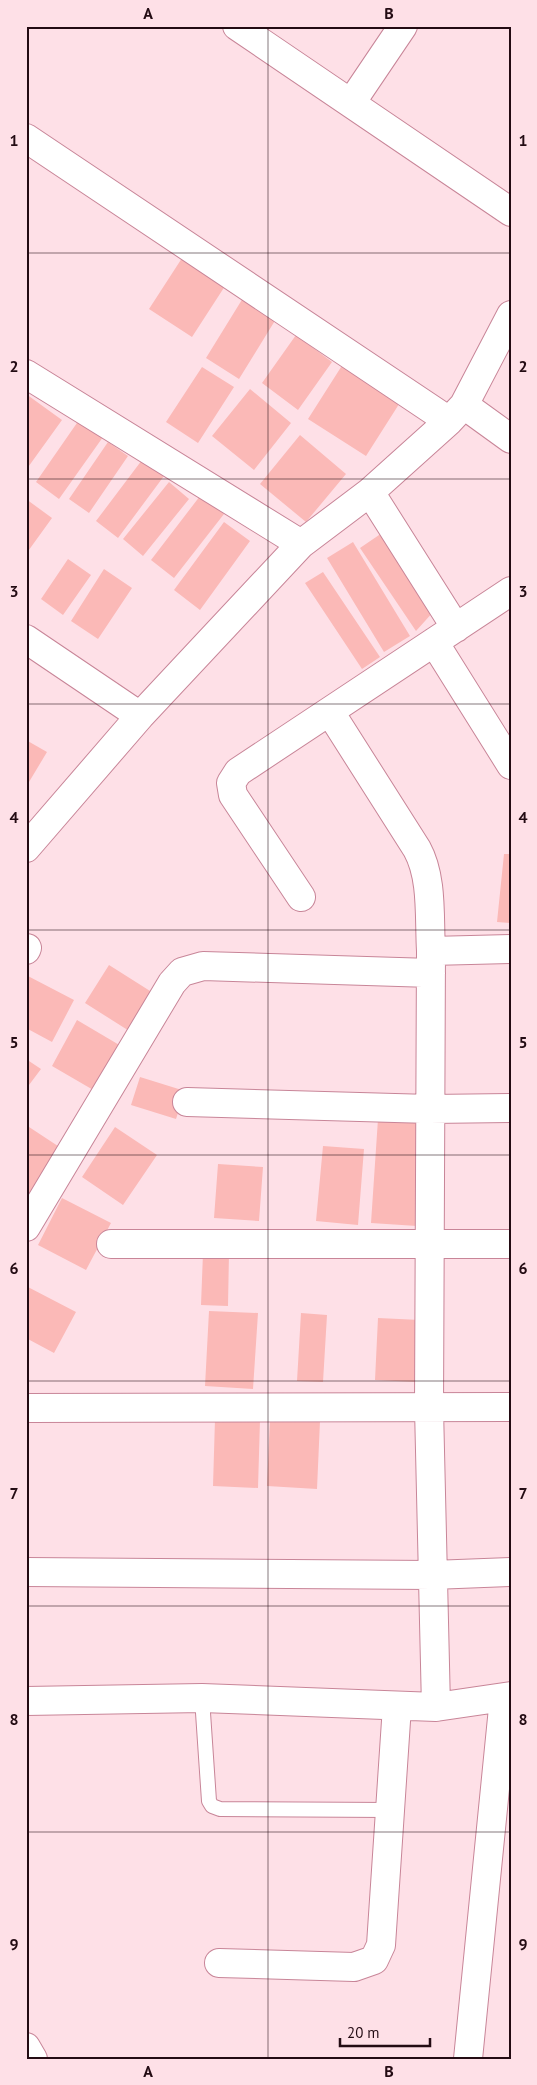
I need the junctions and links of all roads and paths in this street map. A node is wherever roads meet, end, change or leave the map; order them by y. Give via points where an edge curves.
1 (237, 26) edge
2 (403, 26) edge
3 (351, 103) junction
4 (26, 138) edge
5 (511, 212) edge
6 (511, 315) edge
7 (26, 374) edge
8 (456, 413) junction
9 (511, 439) edge
10 (370, 492) junction
11 (301, 544) junction
12 (511, 591) edge
13 (445, 635) junction
14 (26, 639) edge
15 (330, 712) junction
16 (140, 716) junction
17 (511, 765) edge
18 (26, 848) edge
19 (301, 897) dead end
20 (511, 949) edge
21 (431, 962) junction
22 (187, 1102) dead end
23 (511, 1108) edge
24 (430, 1109) junction
25 (26, 1227) edge
26 (111, 1244) dead end
27 (429, 1244) junction
28 (511, 1244) edge
29 (511, 1407) edge
30 (26, 1408) edge
31 (428, 1408) junction
32 (26, 1572) edge
33 (511, 1572) edge
34 (432, 1575) junction
35 (507, 1697) edge
36 (202, 1698) junction
37 (26, 1701) edge
38 (397, 1706) junction
39 (436, 1707) junction
40 (390, 1810) junction
41 (219, 1963) dead end
42 (26, 2047) edge
43 (33, 2059) edge
44 (468, 2059) edge

1 - 3 street
2 - 3 street
3 - 5 street
4 - 8 street
6 - 8 street
7 - 11 street
8 - 9 street
8 - 10 street
10 - 11 street
10 - 13 street
11 - 16 street
12 - 13 street
13 - 15 street
13 - 17 street
14 - 16 street
15 - 19 street via 238,772 231,783 233,795
15 - 21 street via 425,862
16 - 18 street
20 - 21 street
21 - 24 street
21 - 25 street via 203,966 182,972 172,983
22 - 24 street
23 - 24 street
24 - 27 street
26 - 27 street
27 - 28 street
27 - 31 street
29 - 31 street
30 - 31 street
31 - 34 street
32 - 34 street
33 - 34 street
34 - 39 street
35 - 39 street
35 - 44 street
36 - 37 street
36 - 38 street
36 - 40 lane via 209,1801 212,1806 220,1809
38 - 39 street
38 - 40 street
40 - 41 street via 381,1946 374,1960 354,1968
42 - 43 street

